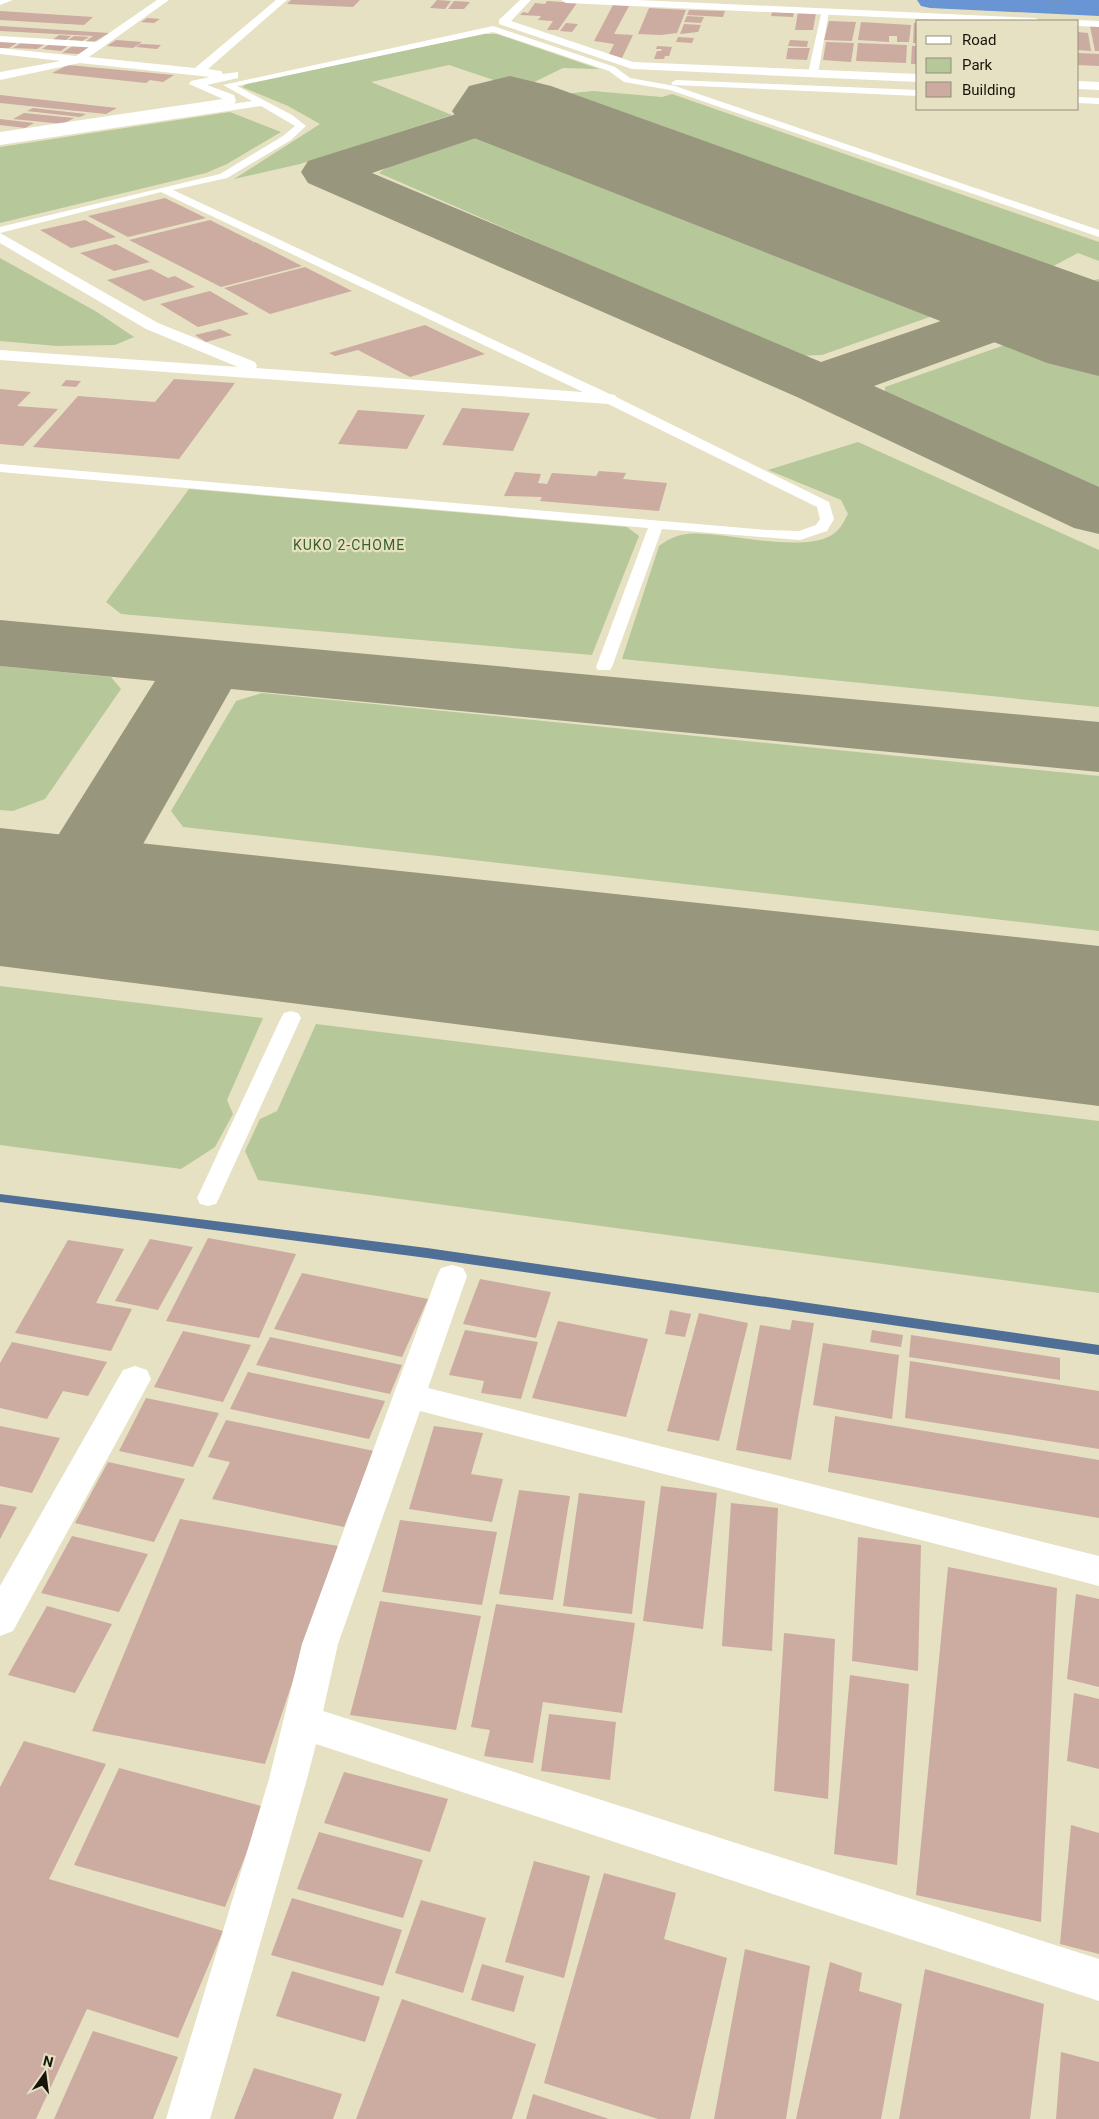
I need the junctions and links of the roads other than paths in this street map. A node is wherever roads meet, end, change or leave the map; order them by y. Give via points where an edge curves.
1 (8, 0) edge
2 (164, 0) edge
3 (282, 0) edge
4 (526, 0) edge
5 (566, 0) edge
6 (0, 2) edge
7 (825, 12) junction
8 (1012, 20) edge
9 (1079, 23) edge
10 (1099, 24) edge
11 (0, 39) edge
12 (99, 44) junction
13 (0, 52) edge
14 (77, 60) junction
15 (198, 72) junction
16 (813, 73) junction
17 (0, 76) edge
18 (916, 78) edge
19 (627, 80) junction
20 (1079, 85) edge
21 (1099, 86) edge
22 (916, 93) edge
23 (1079, 100) edge
24 (1099, 101) edge
25 (261, 103) junction
26 (0, 136) edge
27 (0, 142) edge
28 (162, 189) junction
29 (0, 230) edge
30 (1099, 234) edge
31 (0, 237) edge
32 (173, 336) junction
33 (0, 356) edge
34 (148, 367) junction
35 (273, 376) junction
36 (609, 399) junction
37 (0, 468) edge
38 (657, 523) junction
39 (604, 667) dead end
40 (291, 1018) dead end
41 (208, 1198) dead end
42 (452, 1276) dead end
43 (135, 1379) dead end
44 (410, 1396) junction
45 (1099, 1571) edge
46 (0, 1620) edge
47 (302, 1722) junction
48 (1099, 1980) edge
49 (188, 2119) edge

1 - 6 street
2 - 12 street
3 - 15 street
4 - 16 street via 503,22 632,65
5 - 7 street
7 - 8 street
7 - 16 lane
9 - 10 street
11 - 12 lane
12 - 14 street
13 - 14 street
14 - 15 street
14 - 17 street
15 - 26 street via 234,76 195,84 230,98 230,101
16 - 18 street
19 - 22 lane
19 - 25 lane via 612,69 493,29 228,85
19 - 30 lane via 672,88
20 - 21 street
23 - 24 lane
25 - 27 lane
25 - 28 lane via 300,126 287,138 223,176
28 - 29 lane
28 - 36 lane
31 - 32 street
32 - 34 street
32 - 35 street
33 - 34 street
34 - 35 street
35 - 36 street
36 - 38 lane via 824,505 827,519 822,528 800,536
37 - 38 lane
38 - 39 lane
40 - 41 lane
42 - 44 street
43 - 46 street
44 - 45 street
44 - 47 street via 320,1644
47 - 48 street
47 - 49 street

